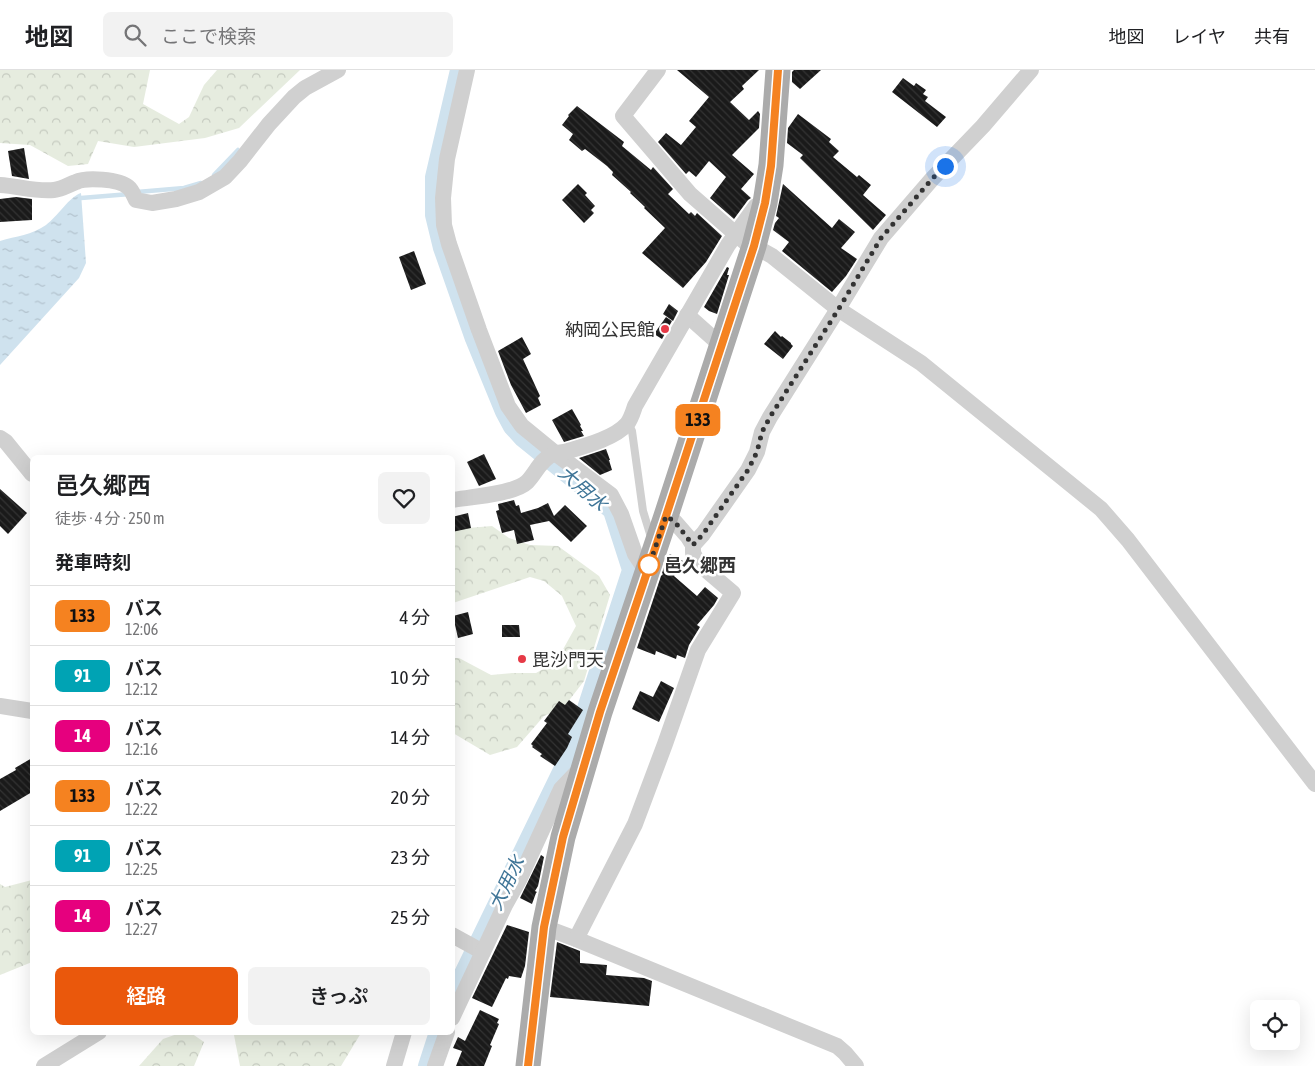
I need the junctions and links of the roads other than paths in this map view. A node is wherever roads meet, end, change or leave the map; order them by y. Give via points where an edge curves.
1 (338, 70) edge
2 (467, 70) edge
3 (658, 70) edge
4 (778, 70) edge
5 (1031, 70) edge
6 (0, 185) edge
7 (745, 241) junction
8 (838, 310) junction
9 (687, 315) junction
10 (723, 342) junction
11 (628, 423) junction
12 (0, 438) edge
13 (549, 457) junction
14 (30, 472) edge
15 (455, 500) edge
16 (666, 516) junction
17 (657, 544) junction
18 (693, 545) junction
19 (647, 572) junction
20 (0, 706) edge
21 (30, 711) edge
22 (583, 765) junction
23 (1315, 784) edge
24 (544, 927) junction
25 (455, 937) edge
26 (576, 938) junction
27 (478, 949) junction
28 (455, 1010) edge
29 (94, 1035) edge
30 (403, 1035) edge
31 (446, 1035) edge
32 (44, 1066) edge
33 (394, 1066) edge
34 (435, 1066) edge
35 (528, 1066) edge
36 (856, 1066) edge

1 - 6 street via 304,88 225,177 200,192 152,203 136,200 128,187 120,182 86,179 53,190
2 - 13 street via 447,159 438,227 449,244 508,406
3 - 7 street via 623,116 690,194
4 - 7 main road via 765,203
5 - 8 street via 881,238
7 - 8 street via 772,256
7 - 9 street via 728,245
7 - 10 main road
8 - 18 street via 770,417 748,470
8 - 23 street via 921,363 1101,509
9 - 10 street via 715,340
9 - 11 street
10 - 16 main road
11 - 13 street via 606,437
11 - 17 lane via 632,431 643,511 652,539
12 - 14 street
13 - 15 street via 526,484 512,490
13 - 19 street via 611,495 635,554
16 - 17 main road
16 - 18 street
17 - 19 main road
18 - 26 street via 699,564 733,593 698,650 635,824
19 - 22 main road
20 - 21 street
22 - 24 main road via 563,837
22 - 27 street via 561,789 520,878
24 - 26 street
24 - 35 main road
25 - 27 street
26 - 36 street via 837,1046
27 - 28 street
29 - 32 street
30 - 33 street
31 - 34 street

